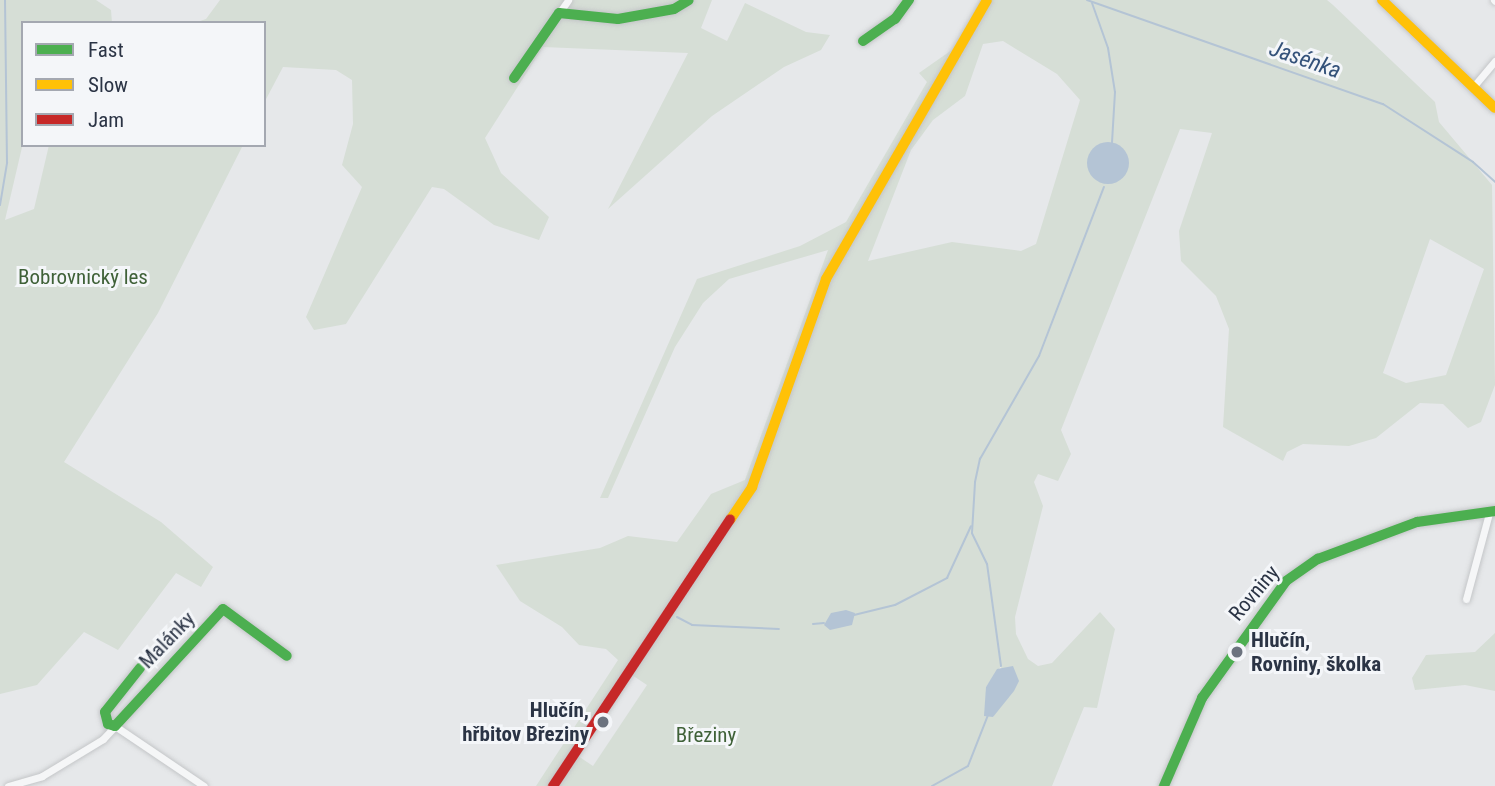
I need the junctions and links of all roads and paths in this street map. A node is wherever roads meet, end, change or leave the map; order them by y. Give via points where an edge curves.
1 (568, 0) edge
2 (689, 0) edge
3 (909, 0) edge
4 (987, 0) edge
5 (1382, 0) edge
6 (559, 13) junction
7 (863, 41) dead end
8 (1495, 61) edge
9 (514, 78) dead end
10 (1474, 87) junction
11 (1495, 108) edge
12 (1492, 512) edge
13 (1466, 599) dead end
14 (287, 656) dead end
15 (140, 668) dead end
16 (115, 726) junction
17 (8, 786) edge
18 (204, 786) edge
19 (553, 786) edge
20 (1164, 786) edge

1 - 6 street
2 - 6 street via 674,9 618,19
3 - 7 street via 895,19
4 - 19 street via 825,279 752,486
5 - 10 street
6 - 9 street
8 - 10 street
10 - 11 street
12 - 13 street
12 - 20 street, Rovniny via 1417,522 1318,559 1293,575 1255,618 1202,698
14 - 16 street, Malánky via 223,609
15 - 16 street via 105,712 108,724
16 - 17 street, Malánky via 103,739 42,776
16 - 18 street

